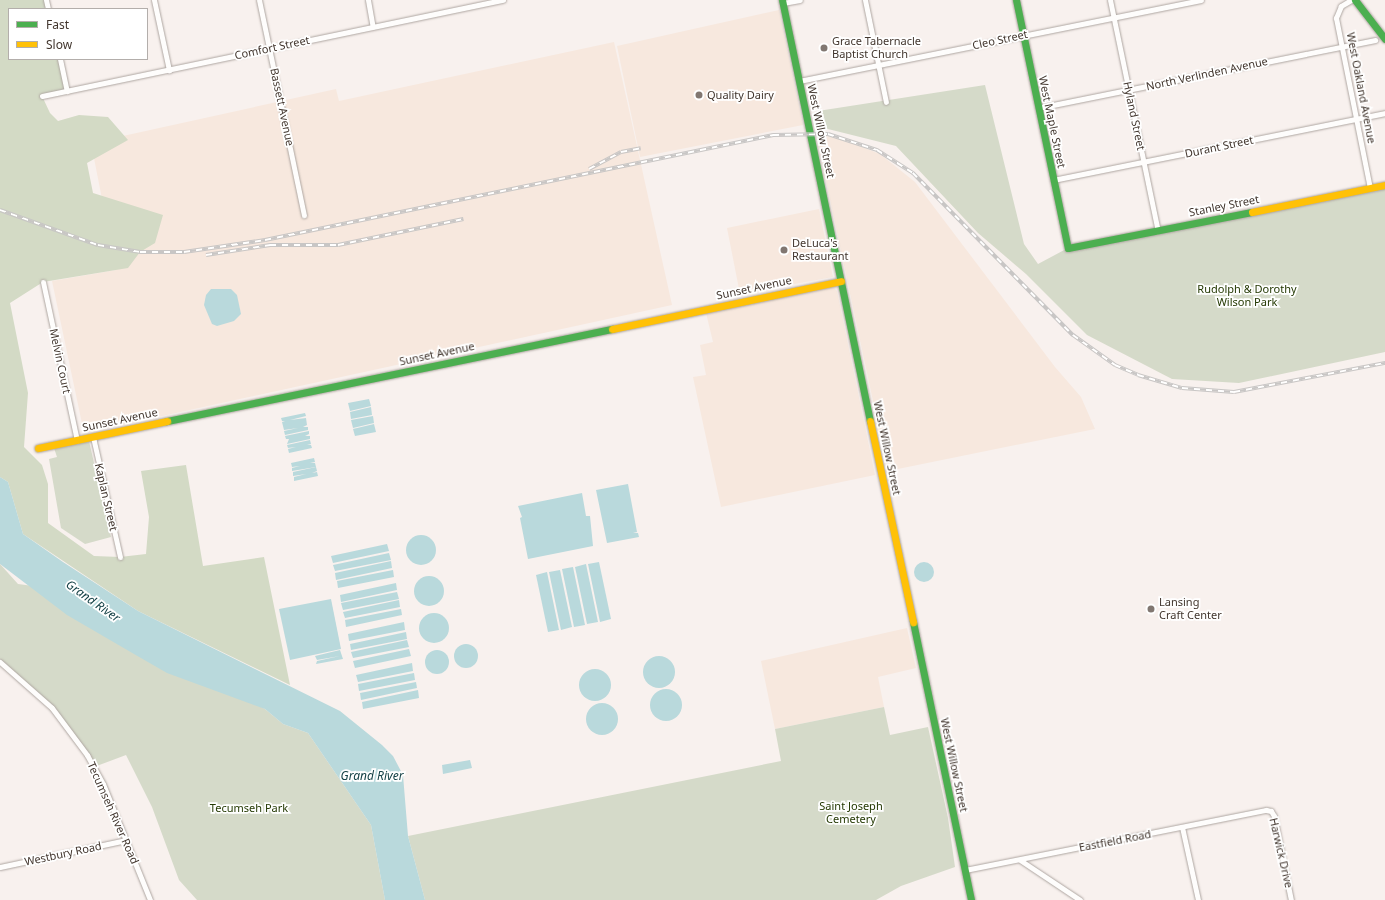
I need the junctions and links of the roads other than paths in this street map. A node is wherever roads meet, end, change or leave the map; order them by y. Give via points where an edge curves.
1 (154, 0) edge
2 (260, 0) edge
3 (368, 0) edge
4 (503, 0) edge
5 (800, 0) edge
6 (865, 0) edge
7 (1016, 0) edge
8 (1110, 0) edge
9 (1201, 0) edge
10 (1351, 0) edge
11 (1355, 0) edge
12 (478, 2) edge
13 (783, 2) edge
14 (1114, 18) junction
15 (373, 27) junction
16 (1023, 36) junction
17 (1385, 39) edge
18 (1375, 40) dead end
19 (1341, 46) junction
20 (270, 49) junction
21 (60, 60) edge
22 (878, 65) junction
23 (169, 70) junction
24 (799, 81) junction
25 (1129, 90) junction
26 (67, 91) junction
27 (42, 96) dead end
28 (886, 102) dead end
29 (1038, 108) junction
30 (1385, 113) edge
31 (1356, 119) junction
32 (1144, 162) junction
33 (1053, 180) junction
34 (1385, 185) edge
35 (1370, 188) junction
36 (304, 215) dead end
37 (1158, 231) junction
38 (1068, 248) joint
39 (841, 281) junction
40 (43, 282) dead end
41 (93, 436) junction
42 (77, 440) junction
43 (38, 448) dead end
44 (120, 557) dead end
45 (0, 662) edge
46 (1266, 810) joint
47 (1182, 827) junction
48 (126, 840) junction
49 (1020, 860) junction
50 (0, 867) edge
51 (965, 870) junction
52 (150, 900) edge
53 (971, 900) edge
54 (1080, 900) edge
55 (1198, 900) edge
56 (1291, 900) edge

1 - 23 street
2 - 20 street, Bassett Avenue
3 - 15 street
4 - 12 street, Comfort Street
5 - 13 street
6 - 22 street
7 - 16 street, West Maple Street
8 - 14 street, Hyland Street
9 - 14 street, Cleo Street
10 - 19 street, West Oakland Avenue via 1341,6 1336,13
11 - 17 street
12 - 15 street, Comfort Street
13 - 24 street, West Willow Street
14 - 16 street, Cleo Street
14 - 25 street, Hyland Street
15 - 20 street, Comfort Street
16 - 22 street, Cleo Street
16 - 29 street, West Maple Street
18 - 19 street, North Verlinden Avenue
19 - 25 street, North Verlinden Avenue
19 - 31 street, West Oakland Avenue
20 - 23 street, Comfort Street
20 - 36 street, Bassett Avenue
21 - 26 street
22 - 24 street, Cleo Street
22 - 28 street
23 - 26 street, Comfort Street
24 - 39 street, West Willow Street
25 - 29 street, North Verlinden Avenue
25 - 32 street, Hyland Street
26 - 27 street, Comfort Street
29 - 33 street, West Maple Street
30 - 31 street, Durant Street
31 - 32 street, Durant Street
31 - 35 street, West Oakland Avenue
32 - 33 street, Durant Street
32 - 37 street, Hyland Street
33 - 38 street, West Maple Street
34 - 35 street, Stanley Street
35 - 37 street, Stanley Street
37 - 38 street, Stanley Street
39 - 41 street, Sunset Avenue
39 - 51 street, West Willow Street
40 - 42 street, Melvin Court
41 - 42 street, Sunset Avenue
41 - 44 street, Kaplan Street
42 - 43 street, Sunset Avenue
45 - 48 street, Tecumseh River Road via 52,708 76,738 103,784
46 - 47 street, Eastfield Road
46 - 56 street, Harwick Drive via 1271,811 1274,816
47 - 49 street, Eastfield Road
47 - 55 street
48 - 50 street, Westbury Road
48 - 52 street, Tecumseh River Road
49 - 51 street, Eastfield Road
49 - 54 street
51 - 53 street, West Willow Street

